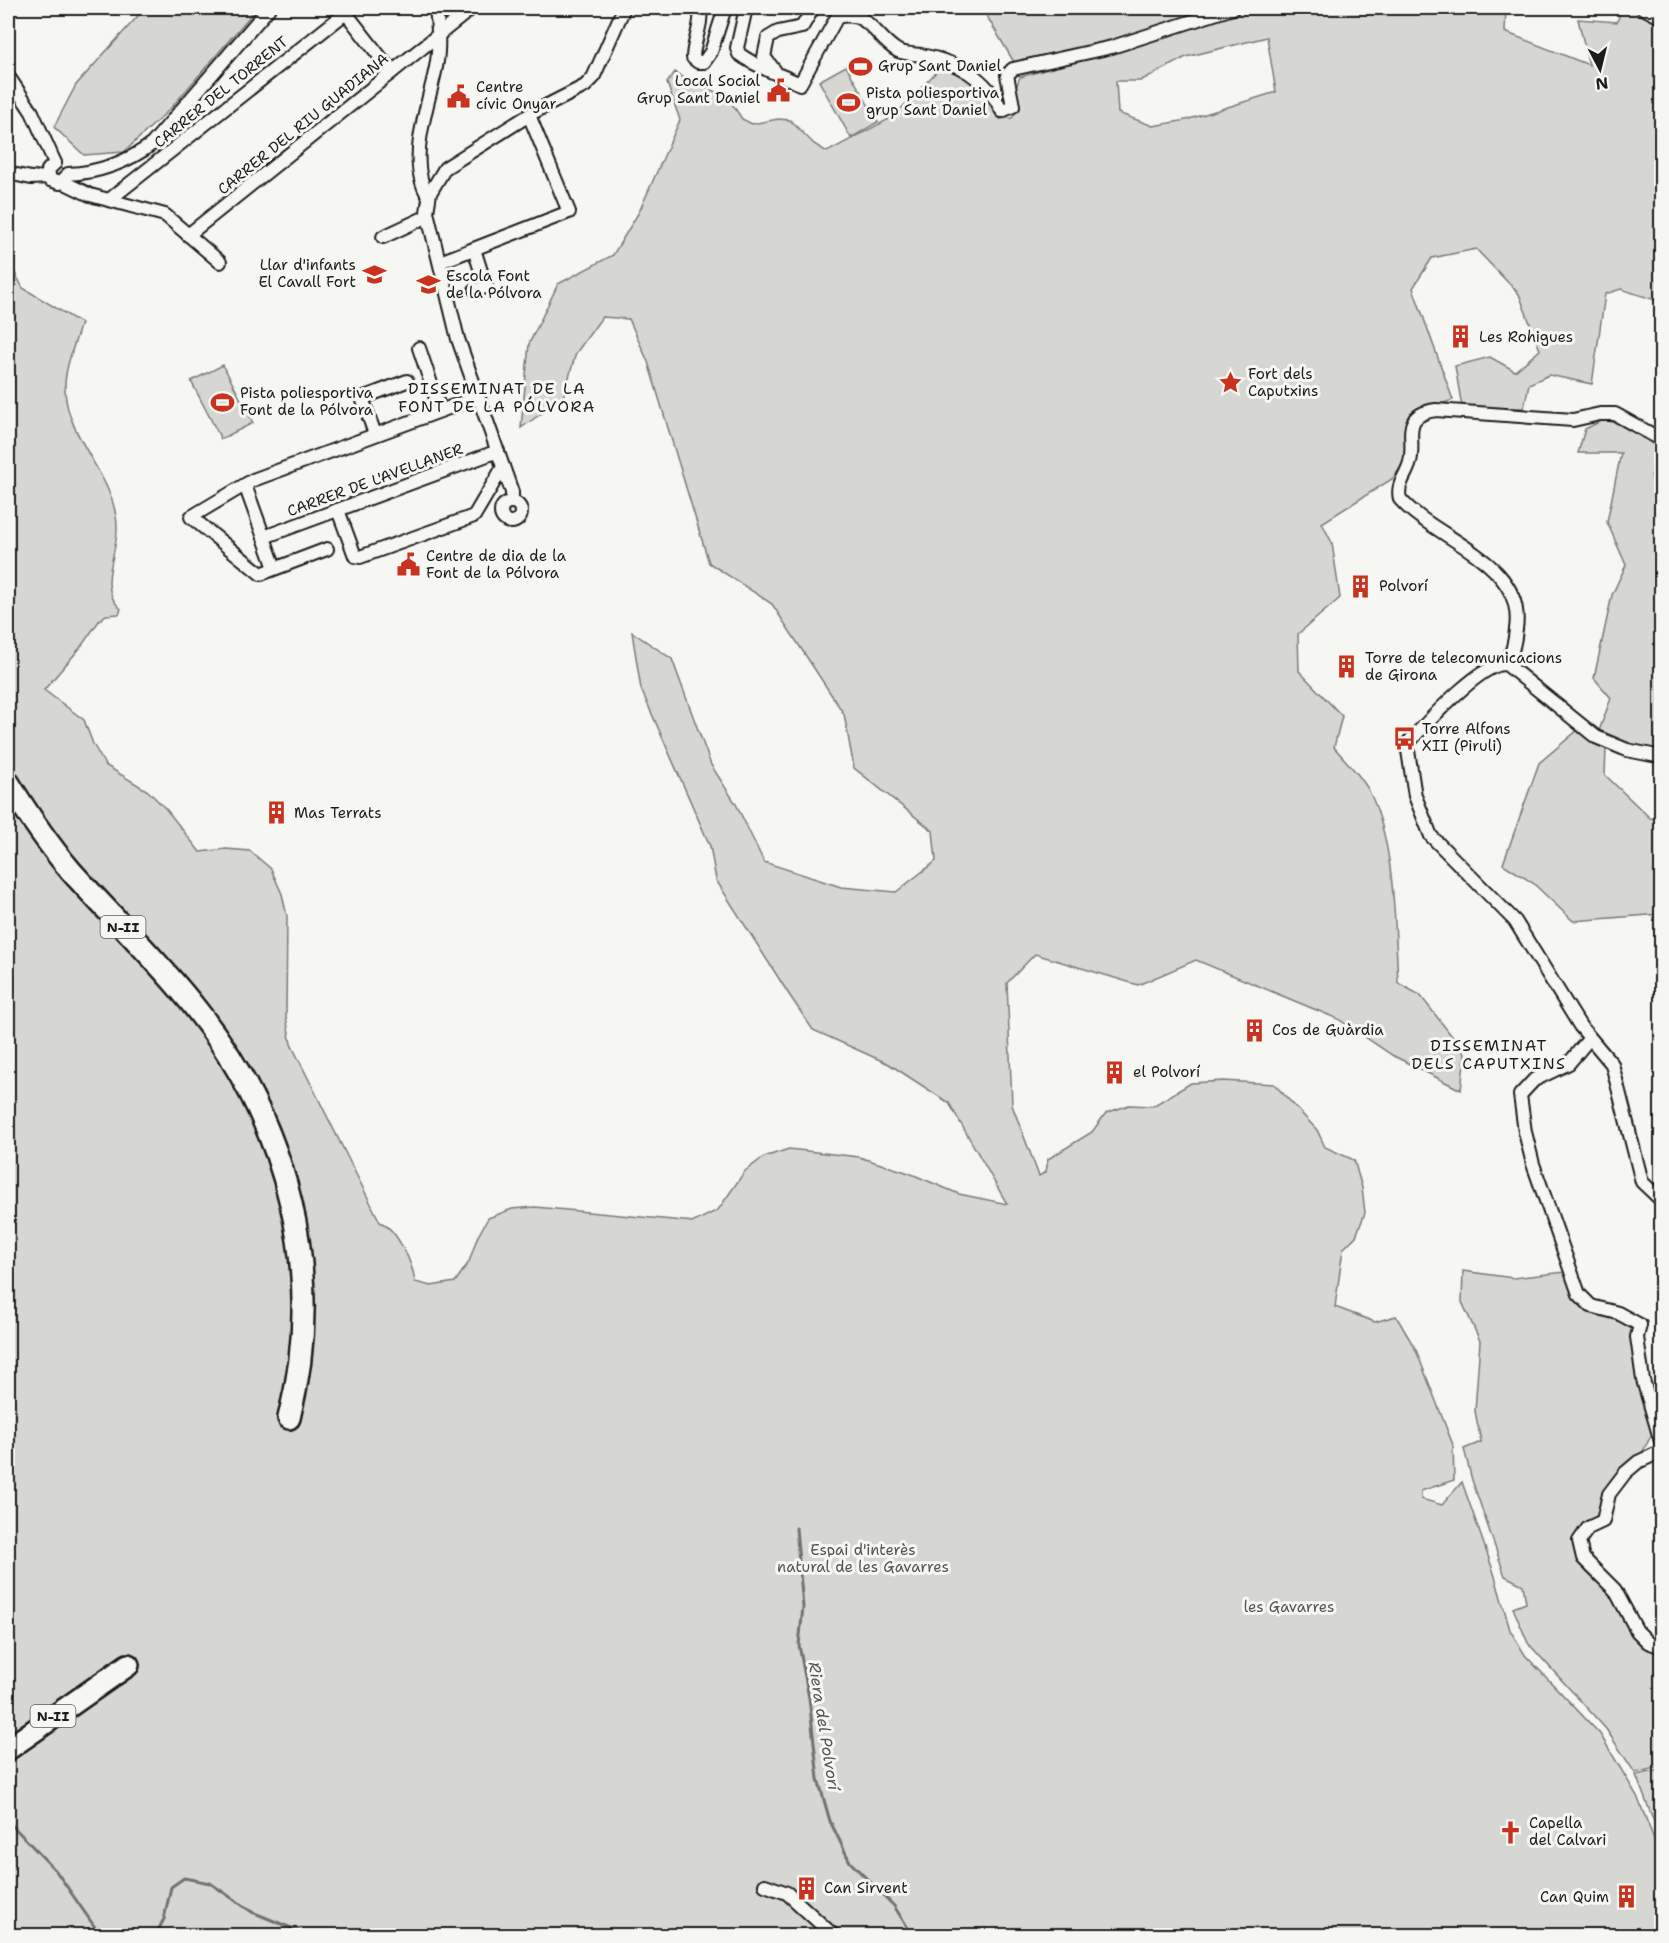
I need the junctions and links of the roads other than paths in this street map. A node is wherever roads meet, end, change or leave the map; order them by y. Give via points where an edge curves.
1 (269, 8) edge
2 (436, 8) edge
3 (472, 8) edge
4 (624, 8) edge
5 (700, 8) edge
6 (725, 8) edge
7 (746, 8) edge
8 (813, 8) edge
9 (1233, 8) edge
10 (1643, 8) edge
11 (346, 9) edge
12 (1662, 18) edge
13 (437, 36) junction
14 (775, 71) junction
15 (392, 72) junction
16 (8, 76) edge
17 (529, 115) junction
18 (55, 163) junction
19 (8, 173) edge
20 (49, 177) junction
21 (65, 178) junction
22 (429, 197) junction
23 (109, 200) junction
24 (428, 216) junction
25 (188, 235) junction
26 (383, 237) dead end
27 (474, 249) junction
28 (220, 262) dead end
29 (440, 262) junction
30 (475, 290) dead end
31 (418, 348) dead end
32 (407, 381) dead end
33 (478, 397) junction
34 (440, 410) junction
35 (375, 434) junction
36 (1662, 440) edge
37 (498, 451) junction
38 (504, 467) junction
39 (1662, 470) edge
40 (244, 485) junction
41 (1662, 486) edge
42 (512, 501) dead end
43 (338, 510) junction
44 (264, 537) junction
45 (327, 549) dead end
46 (275, 568) junction
47 (1506, 664) junction
48 (1662, 758) edge
49 (8, 782) edge
50 (1589, 1039) junction
51 (1662, 1201) edge
52 (289, 1418) tunnel mouth
53 (1662, 1445) edge
54 (1662, 1451) edge
55 (1662, 1647) edge
56 (128, 1665) tunnel mouth
57 (8, 1749) edge
58 (765, 1885) dead end
59 (834, 1935) edge

1 - 21 street via 152,144 113,165
2 - 13 street
3 - 13 street, CARRER DEL RIU GUADIANA
4 - 17 street via 593,78
5 - 6 street via 701,22 693,51 698,62 704,62 711,52
7 - 14 street via 739,54 756,67
8 - 14 street via 802,27 768,38 764,57
9 - 14 street via 1112,47 1013,69 1007,75 1013,106 1002,111 987,86 974,75 937,60 898,51 870,22 853,15 837,17 800,84
10 - 12 street
11 - 15 street
11 - 23 street, CARRER DEL TORRENT
13 - 15 street, CARRER DEL RIU GUADIANA
13 - 22 street via 436,66 419,140 423,188
15 - 25 street, CARRER DEL RIU GUADIANA
16 - 18 street via 32,112
17 - 22 street via 445,168
17 - 27 street via 569,212
18 - 20 street via 48,170
18 - 21 street via 64,165
19 - 20 street
20 - 21 street via 53,182
21 - 23 street via 90,195
22 - 24 street
23 - 25 street via 165,215
24 - 26 street
24 - 29 street
25 - 28 street
27 - 29 street
27 - 30 street via 486,287
29 - 33 street via 458,339
31 - 34 street
32 - 35 street via 362,398
33 - 34 street
33 - 37 street
34 - 35 street
35 - 40 street
36 - 47 street via 1615,414 1573,420 1436,410 1423,413 1412,424 1411,459 1399,487 1400,498 1505,582 1518,617 1513,650
37 - 38 street
37 - 43 street, CARRER DE L'AVELLANER
38 - 42 street
38 - 43 street via 474,516 360,557 355,556
39 - 41 street
40 - 44 street
40 - 46 street via 191,517 261,574
43 - 44 street, CARRER DE L'AVELLANER
44 - 46 street
45 - 46 street
47 - 48 street via 1596,737 1642,755
47 - 50 street via 1495,665 1479,676 1407,744 1415,796 1429,831 1515,921
49 - 52 highway, N-II via 70,870 211,1028 270,1132 289,1189 302,1256 303,1326
50 - 51 street via 1616,1072 1642,1182
50 - 53 street via 1569,1063 1524,1089 1520,1095 1523,1120 1533,1164 1579,1294 1591,1306 1618,1313 1640,1325 1637,1336 1643,1380
54 - 55 street via 1625,1473 1609,1494 1603,1521 1588,1528 1580,1542 1583,1557 1615,1590 1637,1631 1648,1642
56 - 57 highway, N-II
58 - 59 street via 787,1893

